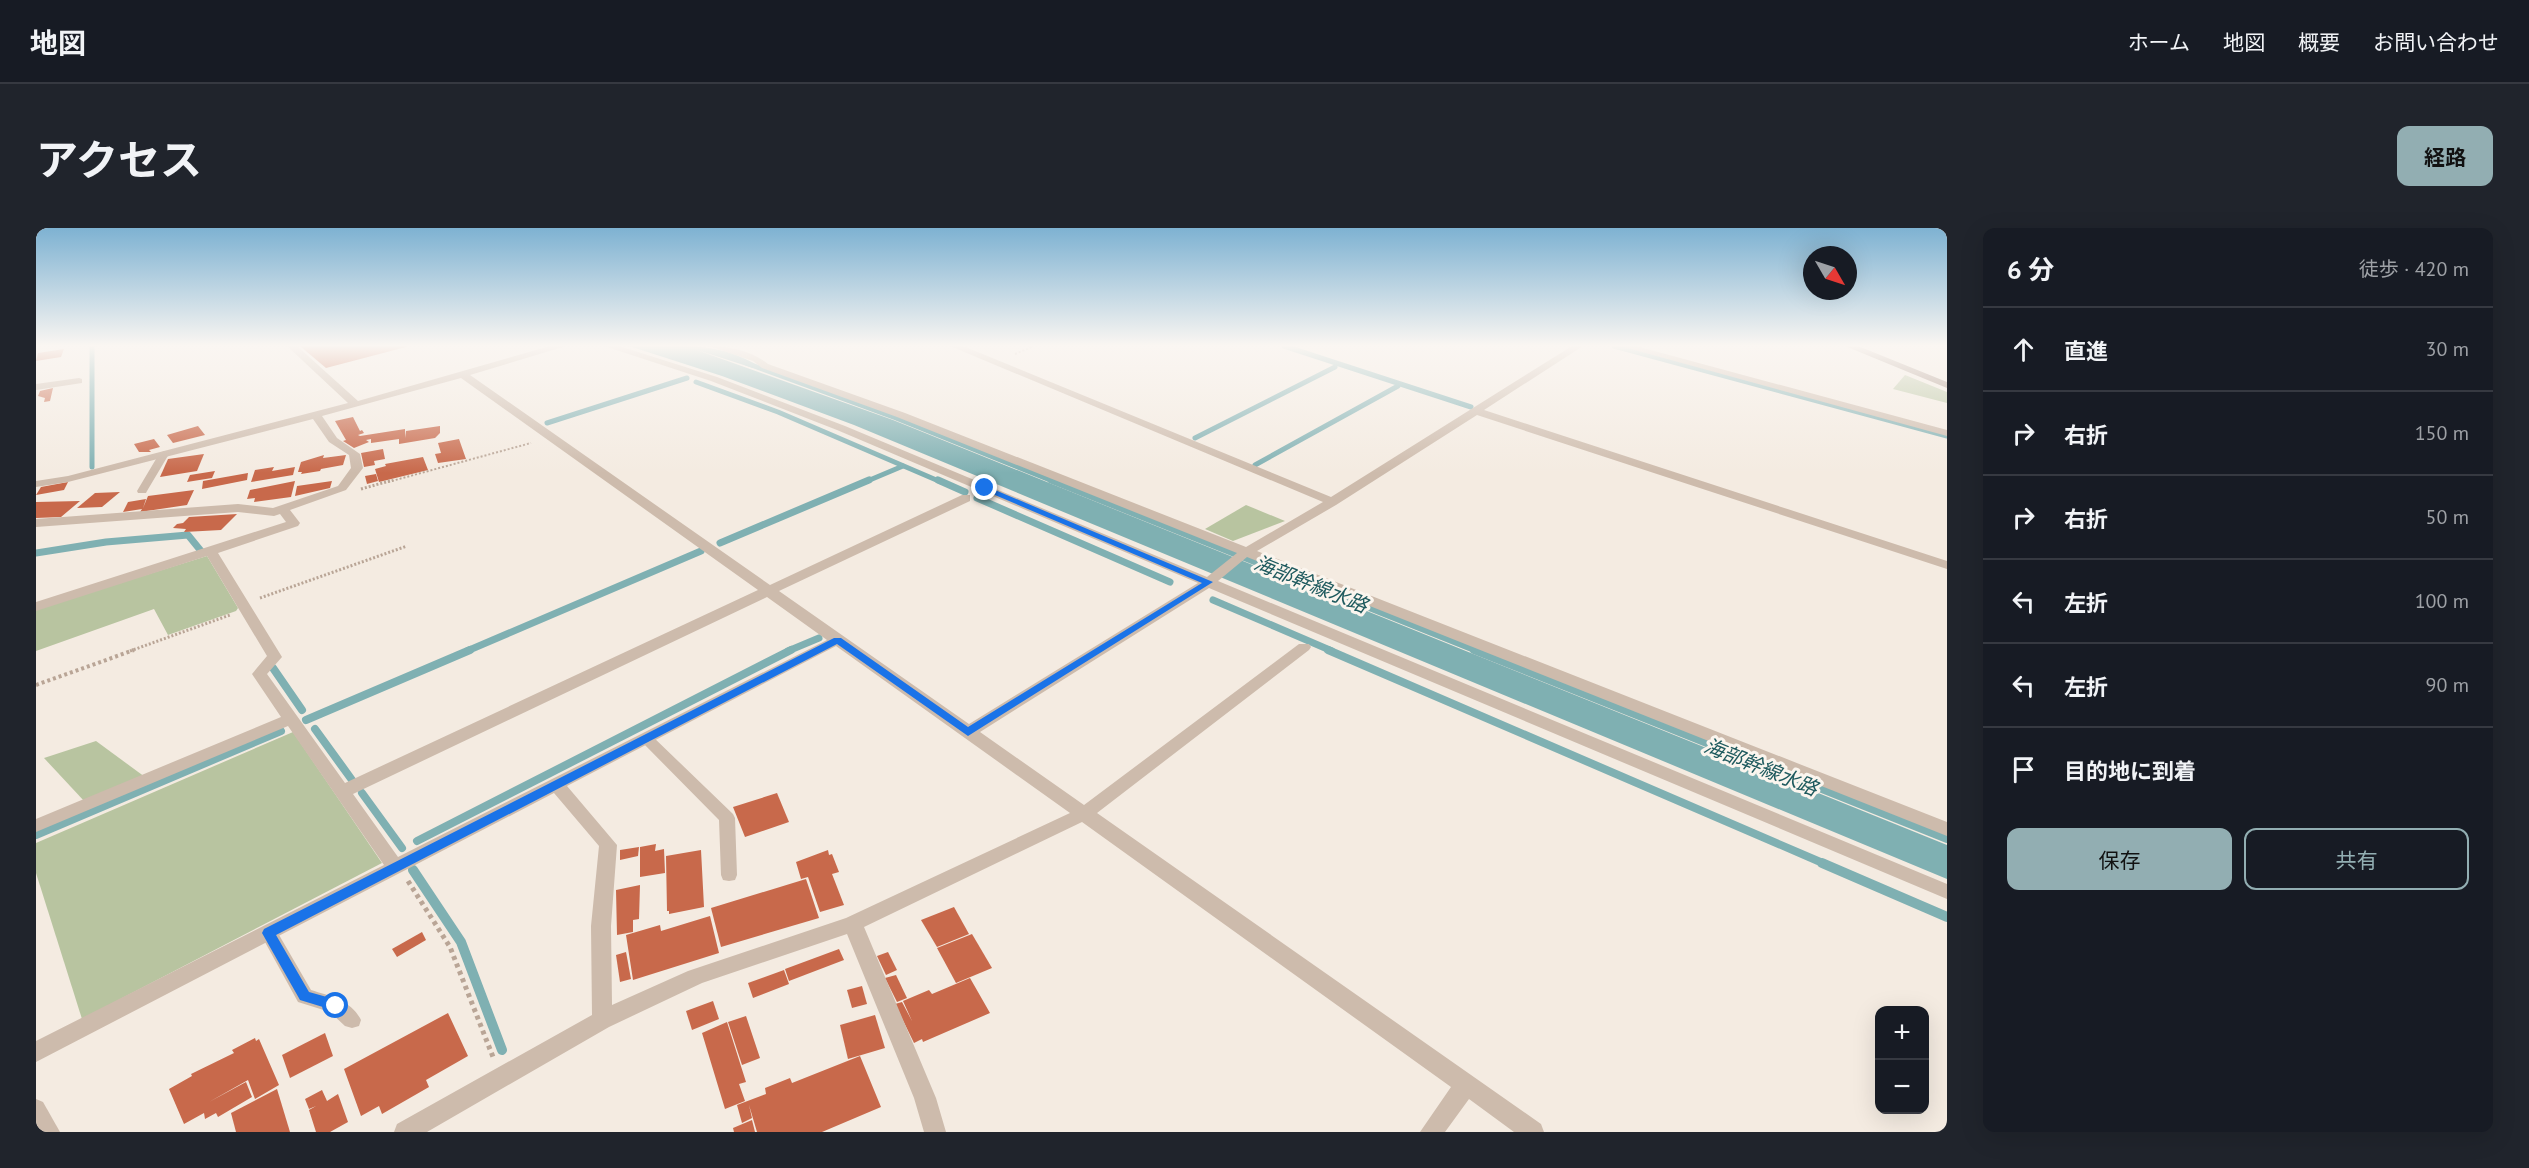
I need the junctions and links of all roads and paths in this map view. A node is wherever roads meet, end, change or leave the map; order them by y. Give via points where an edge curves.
1 (340, 388) edge
2 (416, 388) edge
3 (483, 388) edge
4 (738, 388) edge
5 (827, 388) edge
6 (1056, 388) edge
7 (1512, 388) edge
8 (1781, 388) edge
9 (354, 405) junction
10 (1476, 411) junction
11 (316, 415) junction
12 (1947, 433) edge
13 (552, 437) junction
14 (164, 454) junction
15 (36, 484) edge
16 (342, 489) junction
17 (142, 491) dead end
18 (966, 498) dead end
19 (1332, 502) junction
20 (283, 510) junction
21 (36, 523) edge
22 (407, 546) dead end
23 (211, 551) junction
24 (1247, 552) junction
25 (1947, 565) edge
26 (1209, 582) junction
27 (769, 591) junction
28 (36, 607) edge
29 (244, 607) junction
30 (837, 640) junction
31 (1304, 647) dead end
32 (36, 686) edge
33 (290, 718) junction
34 (968, 732) junction
35 (646, 738) junction
36 (556, 784) junction
37 (342, 792) junction
38 (1084, 814) junction
39 (36, 826) edge
40 (1947, 830) edge
41 (397, 867) junction
42 (729, 875) dead end
43 (1947, 892) edge
44 (853, 924) junction
45 (268, 933) junction
46 (352, 1020) dead end
47 (602, 1020) junction
48 (36, 1052) edge
49 (501, 1077) junction
50 (1466, 1085) junction
51 (36, 1108) edge
52 (50, 1132) edge
53 (405, 1132) edge
54 (935, 1132) edge
55 (1431, 1132) edge
56 (1533, 1132) edge

1 - 9 street
2 - 9 street
3 - 13 street
4 - 26 street
5 - 24 street
6 - 19 street
7 - 10 street
8 - 12 street
9 - 11 street
10 - 19 street
10 - 25 street
11 - 14 street
11 - 16 street via 333,440 354,454 357,468
13 - 16 path via 375,487
13 - 27 street
14 - 15 street
14 - 17 lane
16 - 20 street
18 - 27 street
19 - 24 street
20 - 21 street via 238,508
20 - 23 street via 294,523
22 - 29 path
23 - 28 street
23 - 29 street
24 - 26 street
24 - 40 street
26 - 34 street
26 - 43 street
27 - 30 street
27 - 37 street
29 - 32 path
29 - 33 street via 275,657 259,674
30 - 34 street
30 - 35 street
31 - 38 street
33 - 37 street
33 - 39 street
34 - 38 street
35 - 36 street
35 - 42 lane via 727,818
36 - 41 street
36 - 47 street via 608,845 601,926
37 - 41 street
38 - 44 street
38 - 50 street
41 - 45 street
41 - 49 path via 450,947
44 - 47 street via 695,977
44 - 54 street via 925,1098
45 - 46 lane via 305,996 336,1006
45 - 48 street
47 - 49 street
49 - 53 street
50 - 55 street
50 - 56 street
51 - 52 lane

